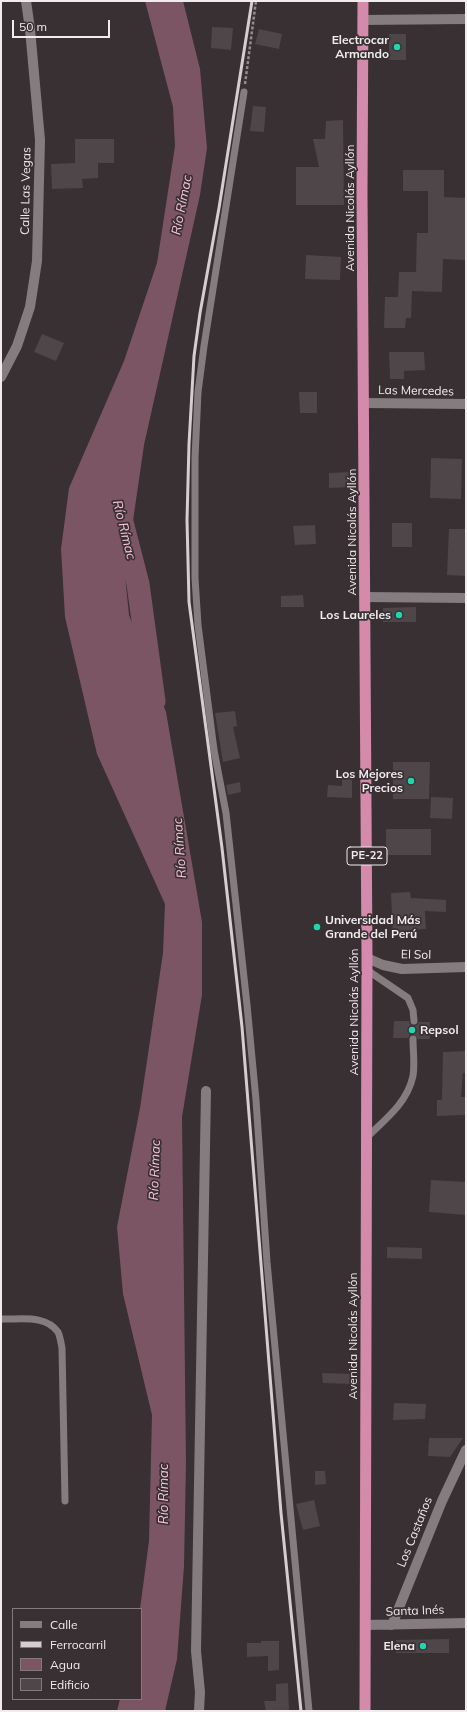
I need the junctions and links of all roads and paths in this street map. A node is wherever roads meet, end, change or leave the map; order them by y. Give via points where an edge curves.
1 (26, 1) edge
2 (256, 1) edge
3 (363, 1) edge
4 (466, 19) edge
5 (363, 20) junction
6 (244, 92) joint
7 (1, 377) edge
8 (365, 403) junction
9 (466, 404) edge
10 (365, 597) junction
11 (466, 598) edge
12 (367, 958) junction
13 (466, 967) edge
14 (367, 970) junction
15 (414, 1022) dead end
16 (413, 1038) dead end
17 (206, 1091) dead end
18 (367, 1137) junction
19 (1, 1319) edge
20 (466, 1450) edge
21 (66, 1501) dead end
22 (466, 1623) edge
23 (365, 1625) junction
24 (392, 1625) junction
25 (199, 1711) edge
26 (309, 1711) edge
27 (365, 1711) edge

1 - 7 street, Calle Las Vegas via 40,140 37,261 30,308 17,346
2 - 6 path
3 - 5 highway, Avenida Nicolás Ayllón / PE-22
4 - 5 street
5 - 8 highway, Avenida Nicolás Ayllón / PE-22
6 - 26 lane via 198,392 195,578 198,625 214,750 226,813 248,1013 269,1293
8 - 9 street, Las Mercedes
8 - 10 highway, Avenida Nicolás Ayllón / PE-22
10 - 11 street
10 - 12 highway, Avenida Nicolás Ayllón / PE-22
12 - 13 street, El Sol via 402,969
12 - 14 highway, Avenida Nicolás Ayllón / PE-22
14 - 15 lane via 408,998
14 - 18 highway, Avenida Nicolás Ayllón / PE-22
16 - 18 lane via 413,1074 409,1091 400,1105
17 - 25 street via 196,1651
18 - 23 highway, Avenida Nicolás Ayllón / PE-22
19 - 21 lane via 45,1322 58,1333 62,1348
20 - 24 street, Los Castaños via 444,1496
22 - 24 street, Santa Inés
23 - 24 street, Santa Inés
23 - 27 highway, Avenida Nicolás Ayllón / PE-22

